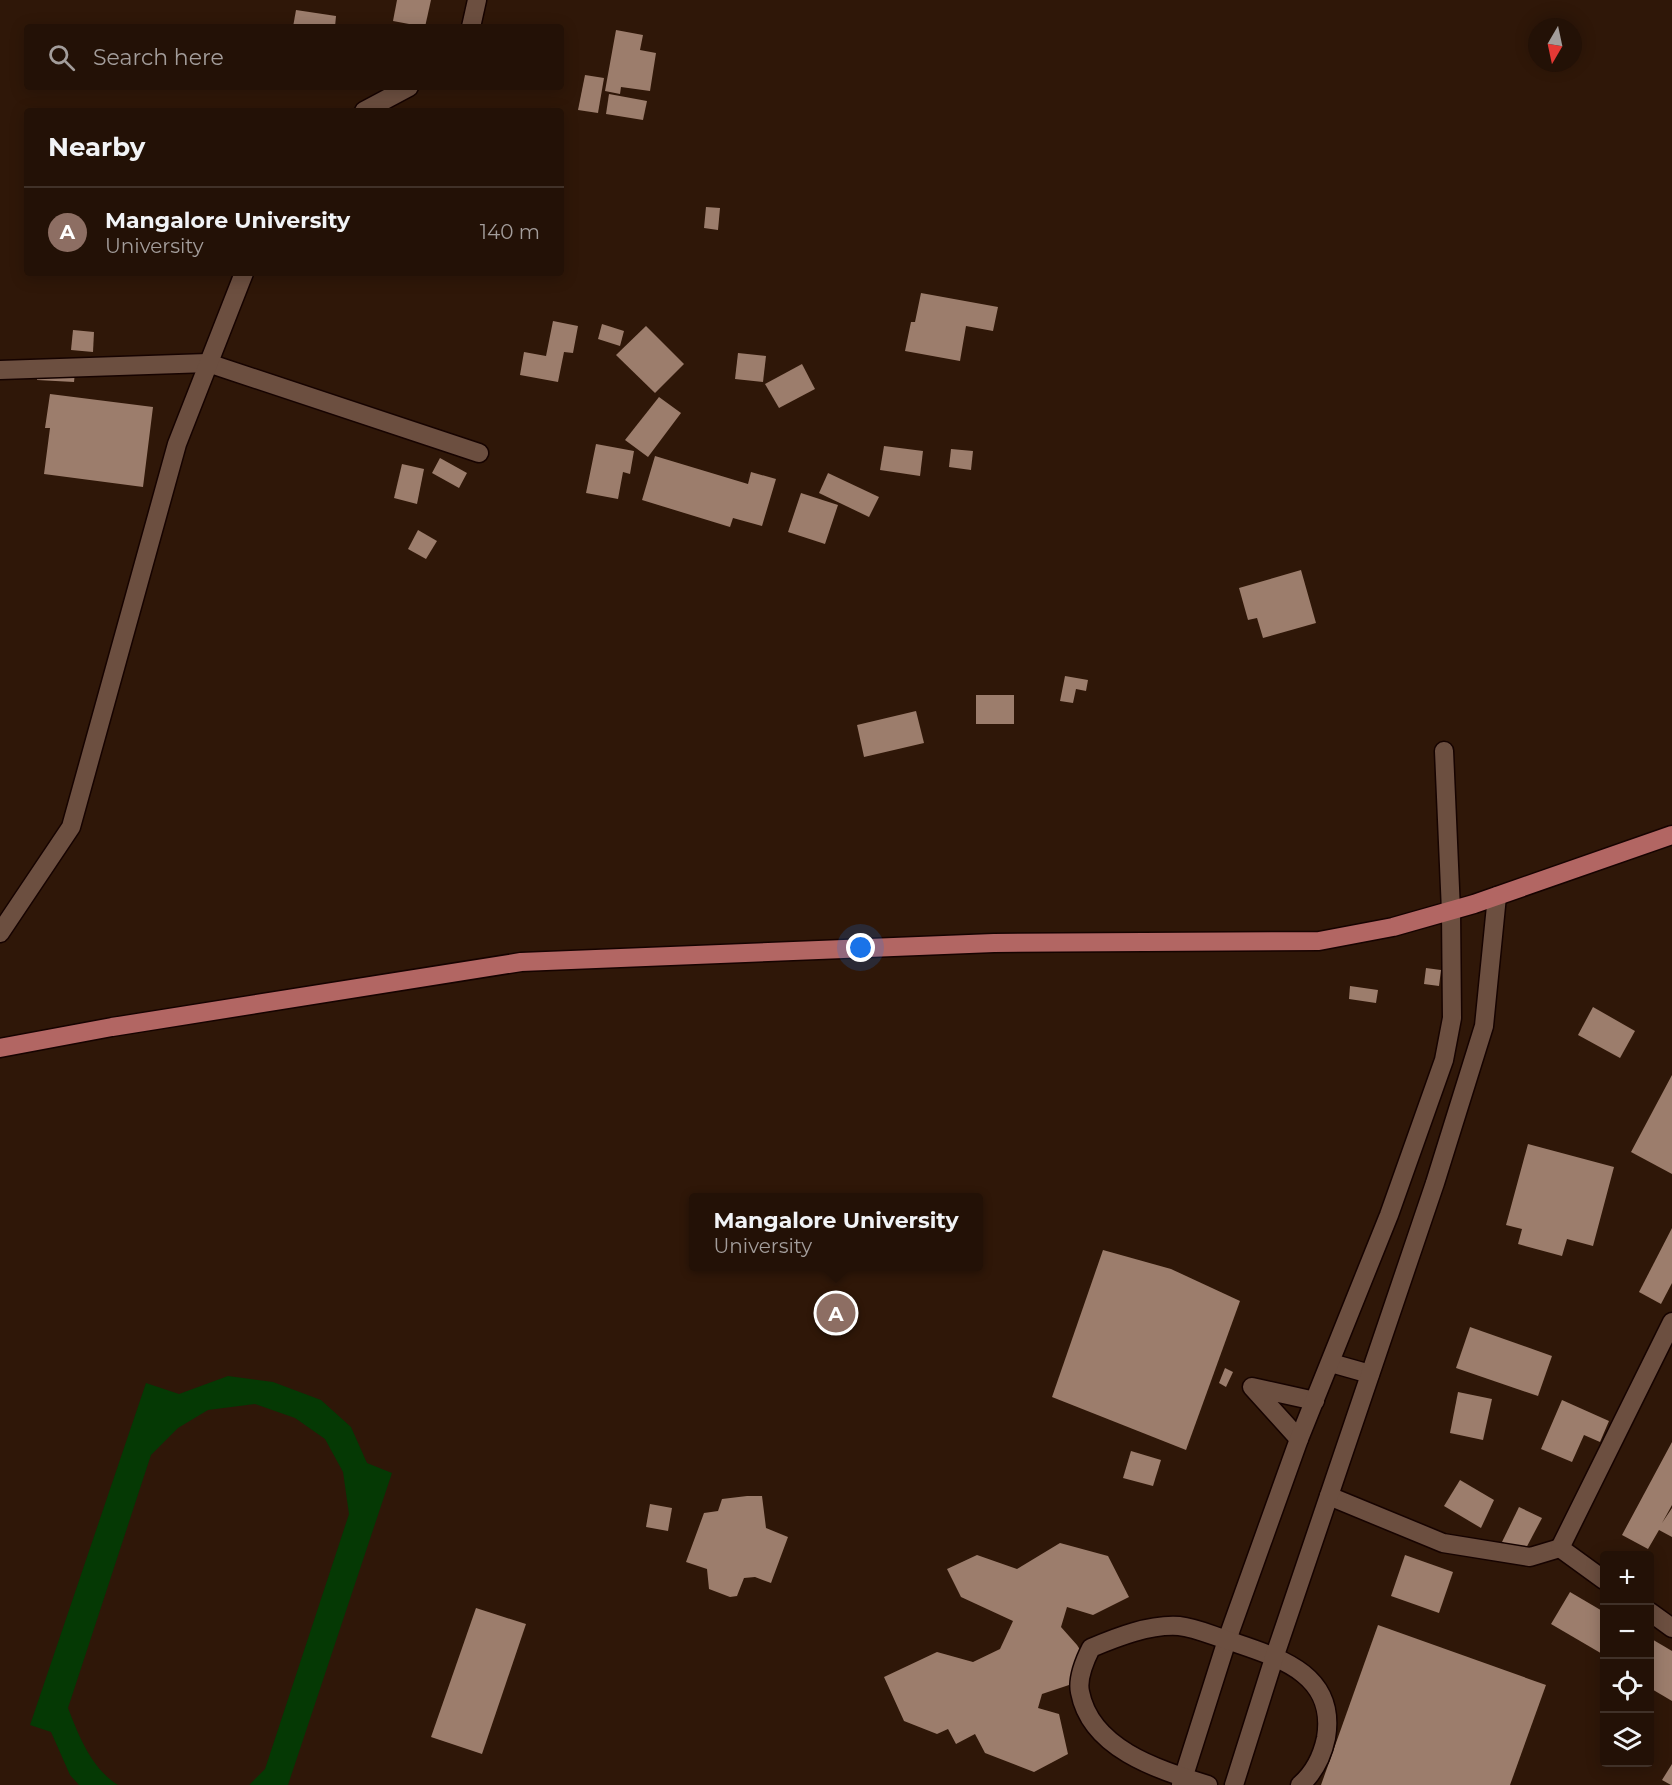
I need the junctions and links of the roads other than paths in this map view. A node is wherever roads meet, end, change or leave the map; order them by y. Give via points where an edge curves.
1 (477, 0) edge
2 (472, 24) edge
3 (403, 90) edge
4 (370, 108) edge
5 (243, 276) edge
6 (208, 363) junction
7 (0, 370) edge
8 (479, 453) dead end
9 (1444, 751) dead end
10 (1672, 835) edge
11 (1497, 896) junction
12 (1451, 911) junction
13 (0, 933) edge
14 (0, 1048) edge
15 (1672, 1322) edge
16 (1331, 1363) junction
17 (1370, 1374) junction
18 (1315, 1401) junction
19 (1299, 1439) junction
20 (1329, 1496) junction
21 (1560, 1548) junction
22 (1600, 1576) edge
23 (1654, 1615) edge
24 (1672, 1628) edge
25 (1227, 1640) junction
26 (1275, 1655) junction
27 (1182, 1781) edge
28 (1208, 1785) edge
29 (1234, 1785) edge
30 (1300, 1785) edge

1 - 2 street
3 - 4 street
5 - 6 street
6 - 7 street
6 - 8 street
6 - 13 street via 177,444 71,827
9 - 12 street
10 - 11 main road
11 - 12 main road
11 - 17 street via 1484,1026
12 - 14 main road via 1319,941 994,943 521,962
12 - 16 street via 1452,1018 1444,1060
15 - 21 street
16 - 17 street
16 - 18 street
17 - 20 street
18 - 19 street
18 - 19 street via 1252,1387
19 - 25 street
20 - 21 street via 1443,1543 1530,1557
20 - 26 street
21 - 22 street
23 - 24 street
25 - 26 street
25 - 27 street
25 - 27 street via 1192,1628 1152,1629 1090,1648 1083,1666 1079,1691 1104,1736 1141,1761
26 - 29 street
26 - 30 street via 1311,1679 1320,1691 1328,1722 1322,1757
27 - 28 street

